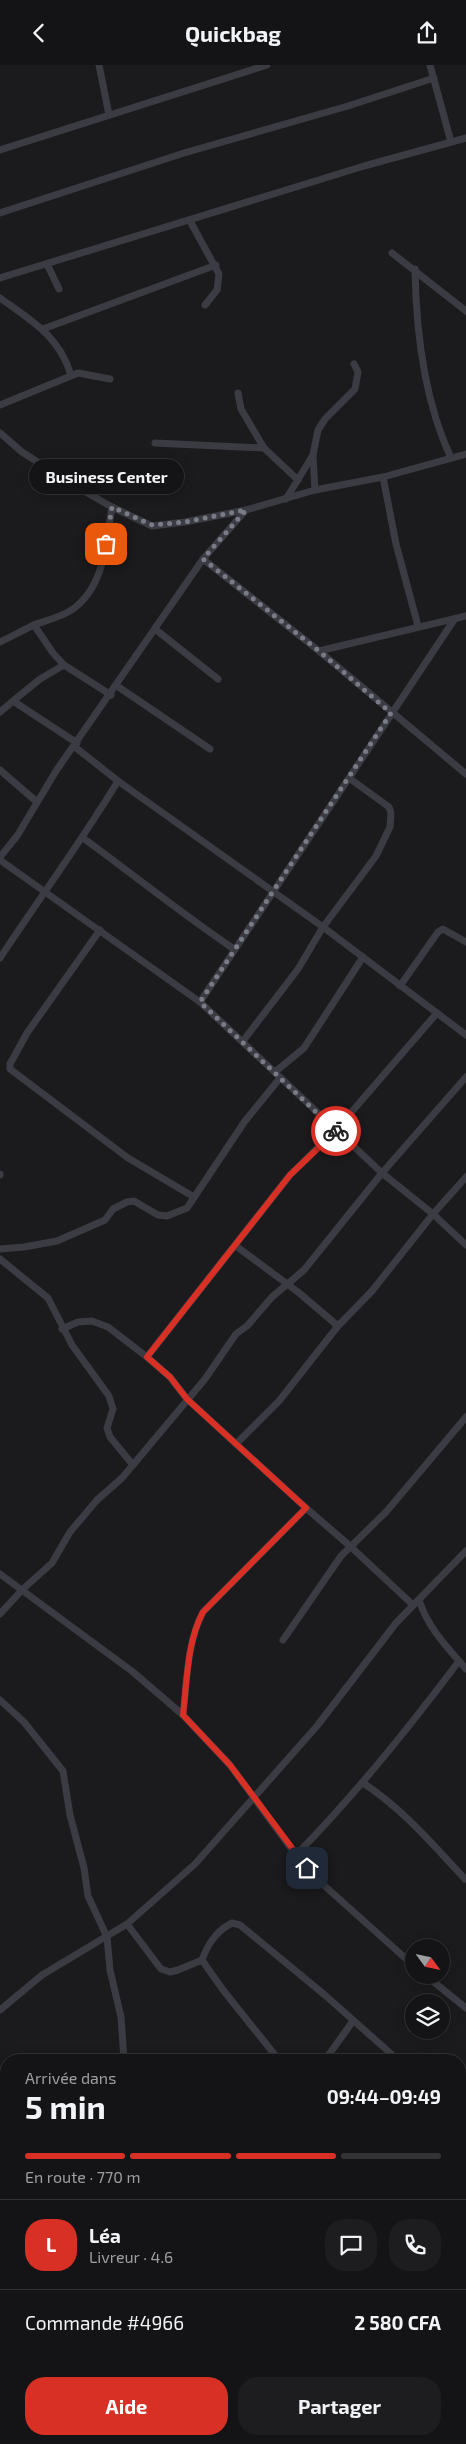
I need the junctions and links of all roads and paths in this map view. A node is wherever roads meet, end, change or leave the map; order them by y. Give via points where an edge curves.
1 (99, 65) edge
2 (267, 65) edge
3 (430, 65) edge
4 (434, 78) junction
5 (109, 115) junction
6 (466, 138) edge
7 (451, 142) junction
8 (0, 149) edge
9 (0, 213) edge
10 (190, 221) junction
11 (392, 253) dead end
12 (47, 264) junction
13 (216, 265) junction
14 (415, 269) junction
15 (0, 278) edge
16 (58, 289) dead end
17 (0, 298) edge
18 (205, 305) dead end
19 (466, 311) edge
20 (43, 329) junction
21 (354, 364) dead end
22 (71, 375) junction
23 (110, 379) dead end
24 (238, 393) dead end
25 (0, 405) edge
26 (0, 433) edge
27 (155, 443) dead end
28 (264, 447) junction
29 (466, 454) edge
30 (313, 455) junction
31 (451, 458) junction
32 (383, 477) junction
33 (298, 480) junction
34 (315, 490) junction
35 (286, 499) junction
36 (112, 507) junction
37 (246, 510) junction
38 (203, 559) junction
39 (466, 616) edge
40 (454, 620) junction
41 (34, 625) junction
42 (418, 626) junction
43 (155, 629) junction
44 (0, 642) edge
45 (319, 651) junction
46 (64, 665) junction
47 (218, 679) dead end
48 (117, 686) junction
49 (111, 695) junction
50 (14, 701) junction
51 (0, 712) edge
52 (391, 713) junction
53 (76, 745) junction
54 (210, 749) dead end
55 (0, 770) edge
56 (466, 774) edge
57 (349, 778) junction
58 (118, 781) junction
59 (37, 802) junction
60 (83, 838) junction
61 (0, 859) edge
62 (44, 890) junction
63 (274, 893) junction
64 (323, 927) junction
65 (100, 930) junction
66 (466, 942) edge
67 (234, 949) junction
68 (363, 957) junction
69 (0, 958) edge
70 (400, 986) junction
71 (200, 1002) junction
72 (437, 1013) junction
73 (466, 1035) edge
74 (243, 1041) junction
75 (278, 1075) junction
76 (466, 1077) edge
77 (336, 1130) junction
78 (382, 1173) junction
79 (466, 1177) edge
80 (194, 1197) junction
81 (433, 1214) junction
82 (466, 1245) edge
83 (236, 1246) junction
84 (0, 1249) edge
85 (0, 1259) edge
86 (287, 1284) junction
87 (338, 1326) junction
88 (62, 1329) junction
89 (147, 1357) junction
90 (187, 1399) junction
91 (466, 1417) edge
92 (236, 1444) junction
93 (132, 1465) junction
94 (306, 1508) junction
95 (350, 1546) junction
96 (466, 1551) edge
97 (0, 1573) edge
98 (22, 1589) junction
99 (419, 1600) junction
100 (413, 1605) junction
101 (0, 1614) edge
102 (283, 1640) dead end
103 (459, 1661) junction
104 (466, 1669) edge
105 (0, 1700) edge
106 (183, 1715) junction
107 (363, 1783) junction
108 (256, 1797) junction
109 (296, 1855) junction
110 (465, 1879) edge
111 (127, 1924) junction
112 (107, 1937) junction
113 (405, 1958) edge
114 (202, 1960) junction
115 (436, 1984) edge
116 (466, 2008) edge
117 (0, 2011) edge
118 (353, 2021) junction
119 (124, 2054) edge
120 (274, 2054) edge
121 (329, 2054) edge
122 (391, 2054) edge

1 - 5 street
2 - 5 street
3 - 4 street
4 - 7 street
4 - 9 street via 184,153
5 - 8 street
6 - 7 street
7 - 10 street
10 - 12 street
10 - 13 street
11 - 14 street
12 - 15 street
12 - 16 street
13 - 18 street via 220,273 217,290
13 - 20 street
14 - 19 street
14 - 31 street via 415,303 429,394 441,437
17 - 20 street
20 - 22 street via 65,357
21 - 30 street via 358,372 355,389 324,419 318,430
22 - 23 street via 85,372
22 - 25 street
24 - 28 street via 241,409
26 - 36 street via 22,452
27 - 28 street
28 - 33 street
29 - 31 street
30 - 33 street
30 - 34 street
31 - 32 street
32 - 34 street
32 - 42 street via 396,544
33 - 35 street
34 - 35 street
35 - 37 street
36 - 37 street via 152,525
36 - 41 street via 103,562 93,585 74,608
37 - 38 street
38 - 43 street
38 - 45 street
39 - 40 street
40 - 42 street
40 - 52 street
41 - 44 street
41 - 46 street
42 - 45 street
43 - 47 street
43 - 48 street
45 - 52 street
46 - 49 street
46 - 50 street via 40,679
48 - 49 street
48 - 54 street
49 - 53 street
50 - 51 street
50 - 53 street
52 - 56 street
52 - 57 street
53 - 58 street
53 - 59 street
55 - 59 street
57 - 63 street
57 - 64 street via 389,807 392,819 376,856
58 - 60 street
58 - 63 street
59 - 61 street
60 - 62 street
60 - 67 street
61 - 62 street
62 - 65 street
62 - 69 street
63 - 64 street
63 - 67 street
64 - 68 street
64 - 74 street via 298,969
65 - 71 street
65 - 80 street via 27,1033 10,1063 10,1069 128,1158
66 - 70 street via 443,929
67 - 71 street
68 - 70 street
68 - 75 street via 304,1048
70 - 72 street
71 - 74 street
72 - 73 street
72 - 77 street
74 - 75 street
75 - 77 street
75 - 80 street
76 - 78 street
77 - 78 street
77 - 83 street via 290,1175
78 - 81 street
78 - 86 street via 304,1270
79 - 81 street
80 - 84 street via 187,1208 167,1216 158,1215 134,1201 126,1202 112,1209 105,1220 57,1241
81 - 82 street
81 - 87 street via 372,1291
83 - 86 street
83 - 89 street
85 - 88 street via 48,1298
86 - 87 street
86 - 90 street via 236,1334 220,1360
87 - 92 street via 279,1401
88 - 89 street via 78,1322 92,1321 108,1327
88 - 93 street via 109,1396 113,1409 107,1429
89 - 90 street via 170,1377
90 - 92 street
90 - 93 street
91 - 95 street via 386,1511
92 - 94 street
93 - 98 street via 70,1532 52,1563
94 - 95 street
94 - 106 street via 203,1612 193,1639
95 - 100 street
95 - 102 street
96 - 99 street
97 - 98 street
98 - 101 street
98 - 106 street via 133,1672
99 - 100 street
99 - 103 street via 431,1627
100 - 108 street via 331,1710
103 - 104 street
103 - 107 street
105 - 112 street via 24,1722 63,1771 88,1896
106 - 108 street
107 - 109 street
107 - 110 street via 410,1821
108 - 109 street
108 - 111 street via 195,1864
109 - 113 street via 318,1880
111 - 112 street
111 - 114 street via 161,1969 178,1971
112 - 117 street via 42,1975
112 - 119 street via 110,1970 121,2017
114 - 118 street via 208,1946 223,1928 232,1923 240,1925
114 - 120 street
115 - 116 street
118 - 121 street
118 - 122 street

